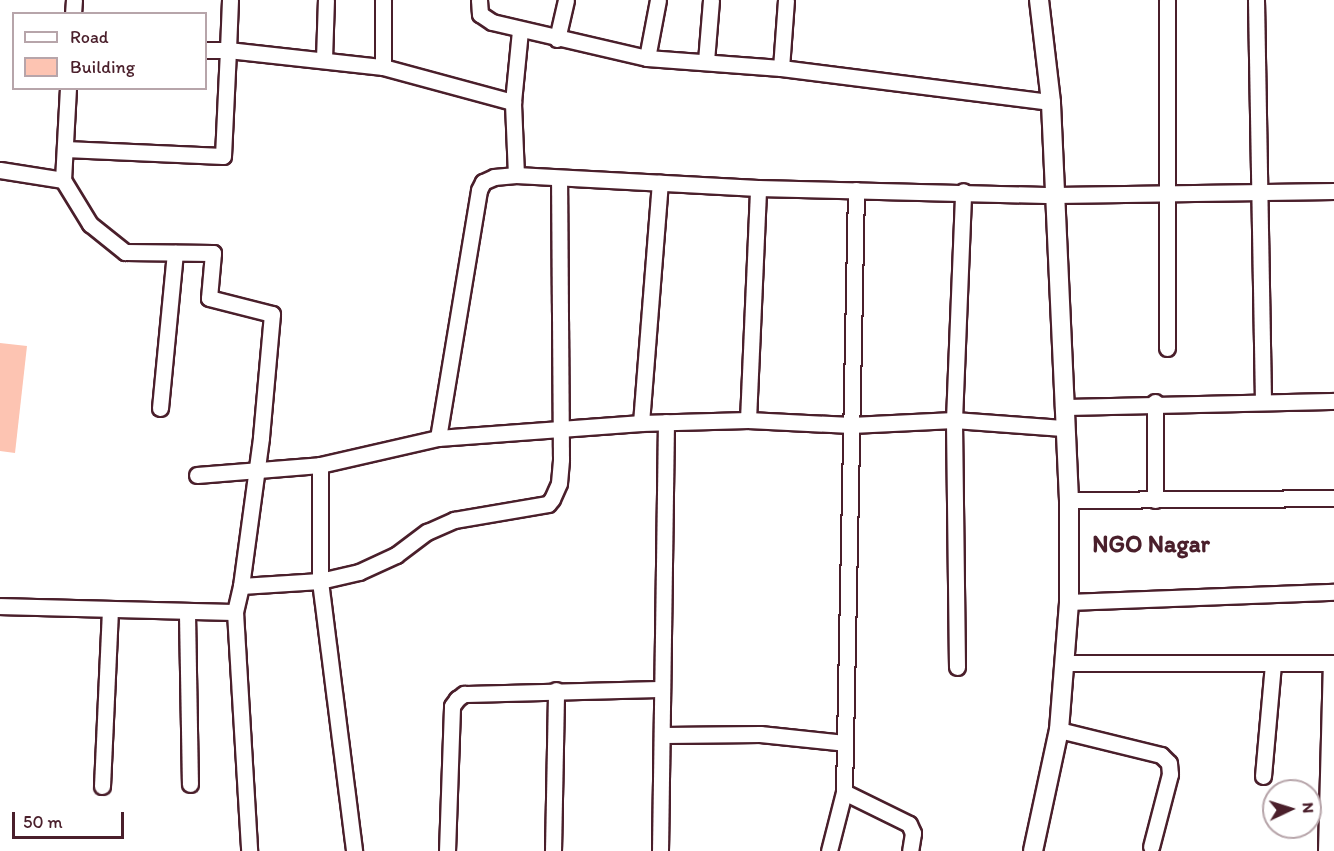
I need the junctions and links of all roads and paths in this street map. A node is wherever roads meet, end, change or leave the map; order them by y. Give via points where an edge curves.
1 (230, 0) edge
2 (326, 0) edge
3 (383, 0) edge
4 (479, 0) edge
5 (566, 0) edge
6 (658, 0) edge
7 (711, 0) edge
8 (786, 0) edge
9 (1039, 0) edge
10 (1167, 0) edge
11 (1256, 0) edge
12 (520, 31) junction
13 (557, 39) junction
14 (207, 50) edge
15 (228, 50) junction
16 (647, 58) junction
17 (324, 59) junction
18 (706, 61) junction
19 (383, 67) junction
20 (782, 68) junction
21 (68, 90) edge
22 (513, 102) junction
23 (1051, 102) junction
24 (65, 149) junction
25 (0, 170) edge
26 (516, 175) junction
27 (559, 178) junction
28 (63, 180) junction
29 (660, 183) junction
30 (758, 188) junction
31 (856, 190) junction
32 (963, 191) junction
33 (1334, 191) edge
34 (1166, 193) junction
35 (1261, 193) junction
36 (1055, 195) junction
37 (176, 253) junction
38 (1167, 348) dead end
39 (1334, 401) edge
40 (1155, 402) junction
41 (1263, 402) junction
42 (1063, 407) junction
43 (160, 408) dead end
44 (747, 420) junction
45 (954, 420) junction
46 (666, 422) junction
47 (641, 423) junction
48 (851, 425) junction
49 (561, 428) junction
50 (1063, 428) junction
51 (438, 438) junction
52 (320, 465) junction
53 (257, 471) junction
54 (197, 475) dead end
55 (1334, 498) edge
56 (1069, 500) junction
57 (1155, 501) junction
58 (320, 581) junction
59 (241, 586) junction
60 (1334, 592) edge
61 (1069, 602) junction
62 (0, 606) edge
63 (110, 611) junction
64 (234, 612) junction
65 (187, 614) junction
66 (1066, 663) junction
67 (1273, 663) junction
68 (1333, 663) edge
69 (957, 668) dead end
70 (661, 689) junction
71 (556, 690) junction
72 (1059, 730) junction
73 (664, 735) junction
74 (845, 743) junction
75 (1263, 776) dead end
76 (190, 783) dead end
77 (102, 786) dead end
78 (844, 792) junction
79 (1151, 847) dead end
80 (249, 851) edge
81 (354, 851) edge
82 (447, 851) edge
83 (553, 851) edge
84 (660, 851) edge
85 (829, 851) edge
86 (910, 851) edge
87 (1033, 851) edge
88 (1326, 851) edge

1 - 15 street
2 - 17 street
3 - 19 street
4 - 12 street via 480,14
5 - 13 street
6 - 16 street
7 - 18 street
8 - 20 street
9 - 23 street
10 - 34 street
11 - 35 street
12 - 13 street
12 - 22 street
13 - 16 street
14 - 15 street
15 - 17 street
15 - 24 street via 223,156
16 - 18 street
17 - 19 street
18 - 20 street
19 - 22 street
20 - 23 street
21 - 24 street
22 - 26 street
23 - 36 street
24 - 28 street
25 - 28 street
26 - 27 street
26 - 51 street via 494,177 483,182 478,190
27 - 29 street
27 - 49 street
28 - 37 street via 90,224 125,252
29 - 30 street
29 - 47 street
30 - 31 street
30 - 44 street
31 - 32 street
31 - 48 street
32 - 36 street
32 - 45 street
33 - 35 street
34 - 35 street
34 - 36 street
34 - 38 street
35 - 41 street
36 - 42 street
37 - 43 street
37 - 53 street via 213,253 209,298 272,314
39 - 41 street
40 - 41 street
40 - 42 street
40 - 57 street
42 - 50 street
44 - 46 street
44 - 48 street
45 - 48 street
45 - 50 street
45 - 69 street
46 - 47 street
46 - 70 street
47 - 49 street
48 - 74 street
49 - 51 street
49 - 58 street via 559,483 548,504 453,520 427,532 387,560 359,572
50 - 56 street
51 - 52 street
52 - 53 street
52 - 58 street
53 - 54 street
53 - 59 street
55 - 57 street
56 - 57 street
56 - 61 street
58 - 59 street
58 - 81 street
59 - 64 street
60 - 61 street
61 - 66 street
62 - 63 street
63 - 65 street
63 - 77 street
64 - 65 street
64 - 80 street
65 - 76 street
66 - 67 street
66 - 72 street
67 - 68 street
67 - 75 street
68 - 88 street
70 - 71 street
70 - 73 street
71 - 82 street via 464,694 452,706
71 - 83 street
72 - 79 street via 1161,755 1169,763 1170,774
72 - 87 street
73 - 74 street via 760,734
73 - 84 street
74 - 78 street
78 - 85 street
78 - 86 street via 909,824 913,833

